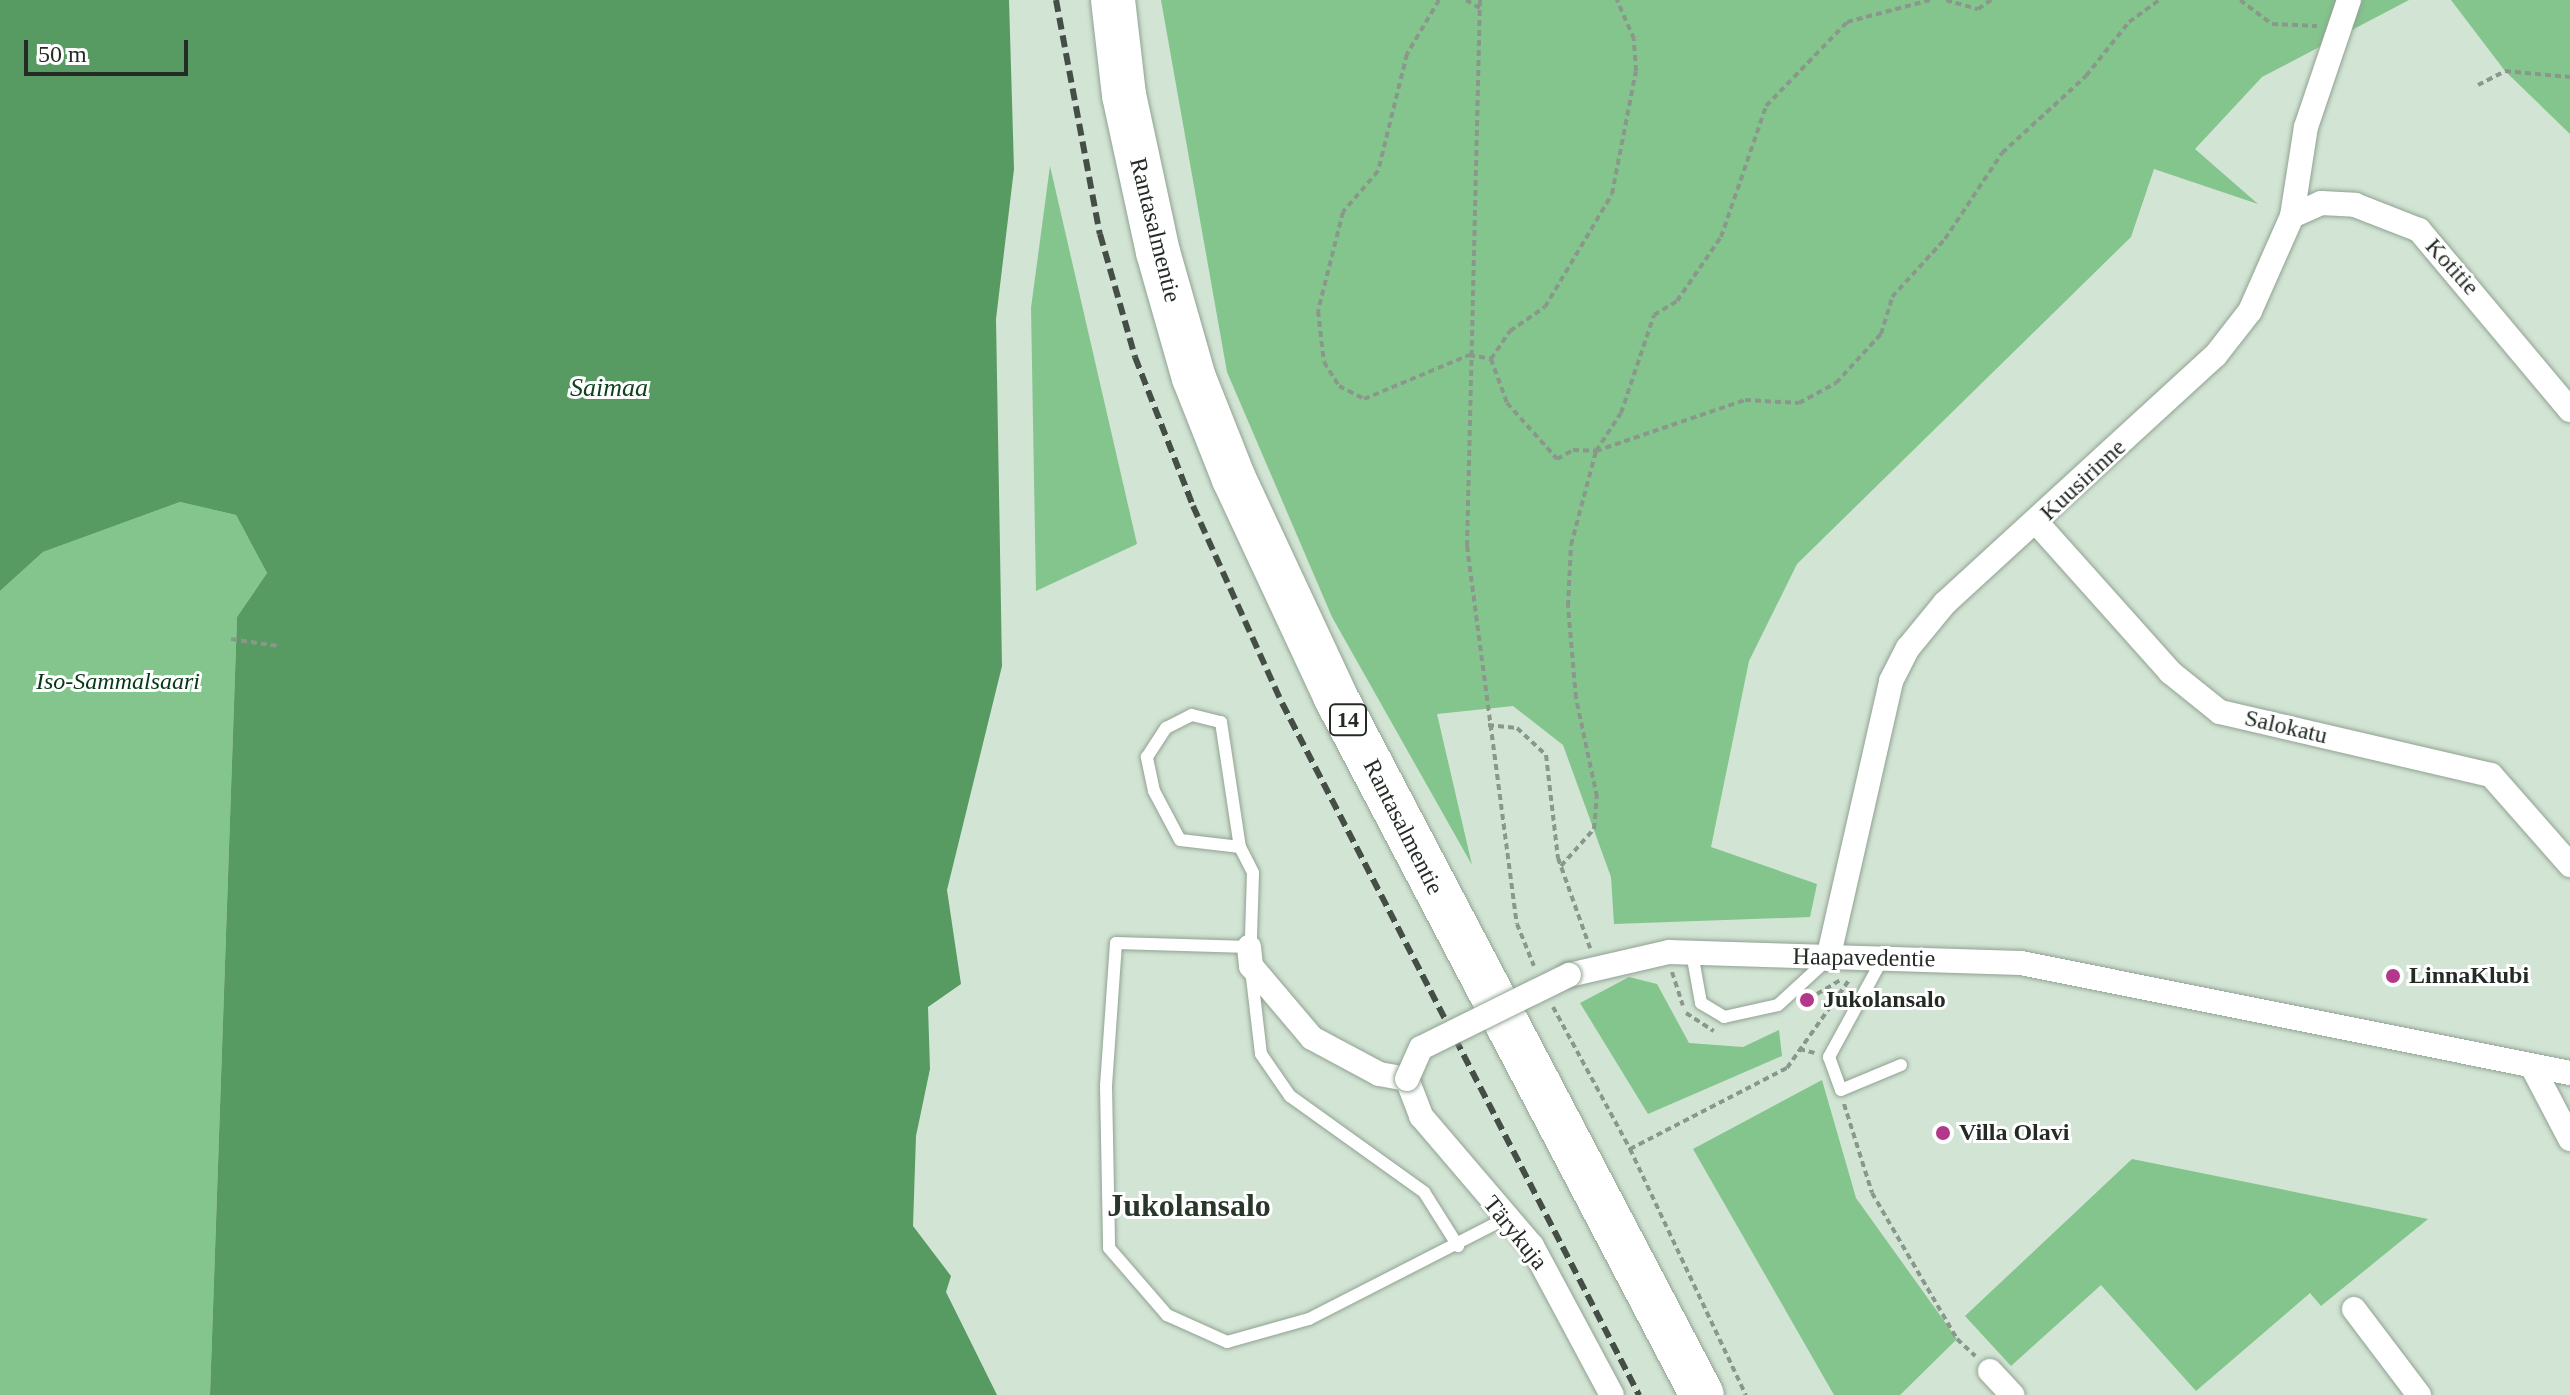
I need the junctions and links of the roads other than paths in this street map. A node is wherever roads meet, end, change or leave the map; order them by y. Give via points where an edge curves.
1 (1113, 0) edge
2 (2349, 0) edge
3 (2292, 216) junction
4 (2570, 410) edge
5 (2037, 523) junction
6 (1240, 847) junction
7 (2570, 865) edge
8 (1692, 953) junction
9 (1250, 956) junction
10 (1871, 957) junction
11 (1828, 959) junction
12 (1901, 1065) dead end
13 (2534, 1070) junction
14 (2570, 1073) edge
15 (1407, 1079) junction
16 (2570, 1139) edge
17 (1504, 1219) junction
18 (1458, 1246) junction
19 (2354, 1309) dead end
20 (1990, 1371) road end
21 (1612, 1395) edge
22 (1702, 1395) edge
23 (2012, 1395) edge
24 (2419, 1395) edge

1 - 22 highway, Rantasalmentie / 14 via 1124,95 1158,252 1194,378 1234,479 1335,696
2 - 3 street, Kuusirinne via 2306,127
3 - 4 street, Kotitie via 2321,203 2355,205 2419,230
3 - 5 street, Kuusirinne via 2250,311 2215,356
5 - 7 street, Salokatu via 2170,672 2220,712 2491,775
5 - 11 street, Kuusirinne via 1927,621 1891,681
6 - 6 lane via 1221,722 1192,715 1166,728 1147,757 1154,791 1180,840
6 - 9 lane via 1253,873
8 - 11 street, Haapavedentie
8 - 11 lane via 1701,1003 1724,1017 1778,1005
8 - 15 street, Haapavedentie, bridge via 1640,954 1569,975 1421,1048
9 - 15 street via 1312,1038 1379,1074
9 - 18 lane via 1261,1054 1290,1096 1424,1192
9 - 18 lane via 1116,943 1106,1086 1109,1248 1167,1315 1227,1342 1309,1319
10 - 11 street, Haapavedentie
10 - 12 lane via 1829,1057 1841,1090
10 - 13 street, Haapavedentie via 2087,972
13 - 14 street, Haapavedentie
13 - 16 street
15 - 17 street, Tärykuja via 1421,1116
17 - 18 lane
17 - 21 street, Tärykuja via 1532,1246
19 - 24 street
20 - 23 street

